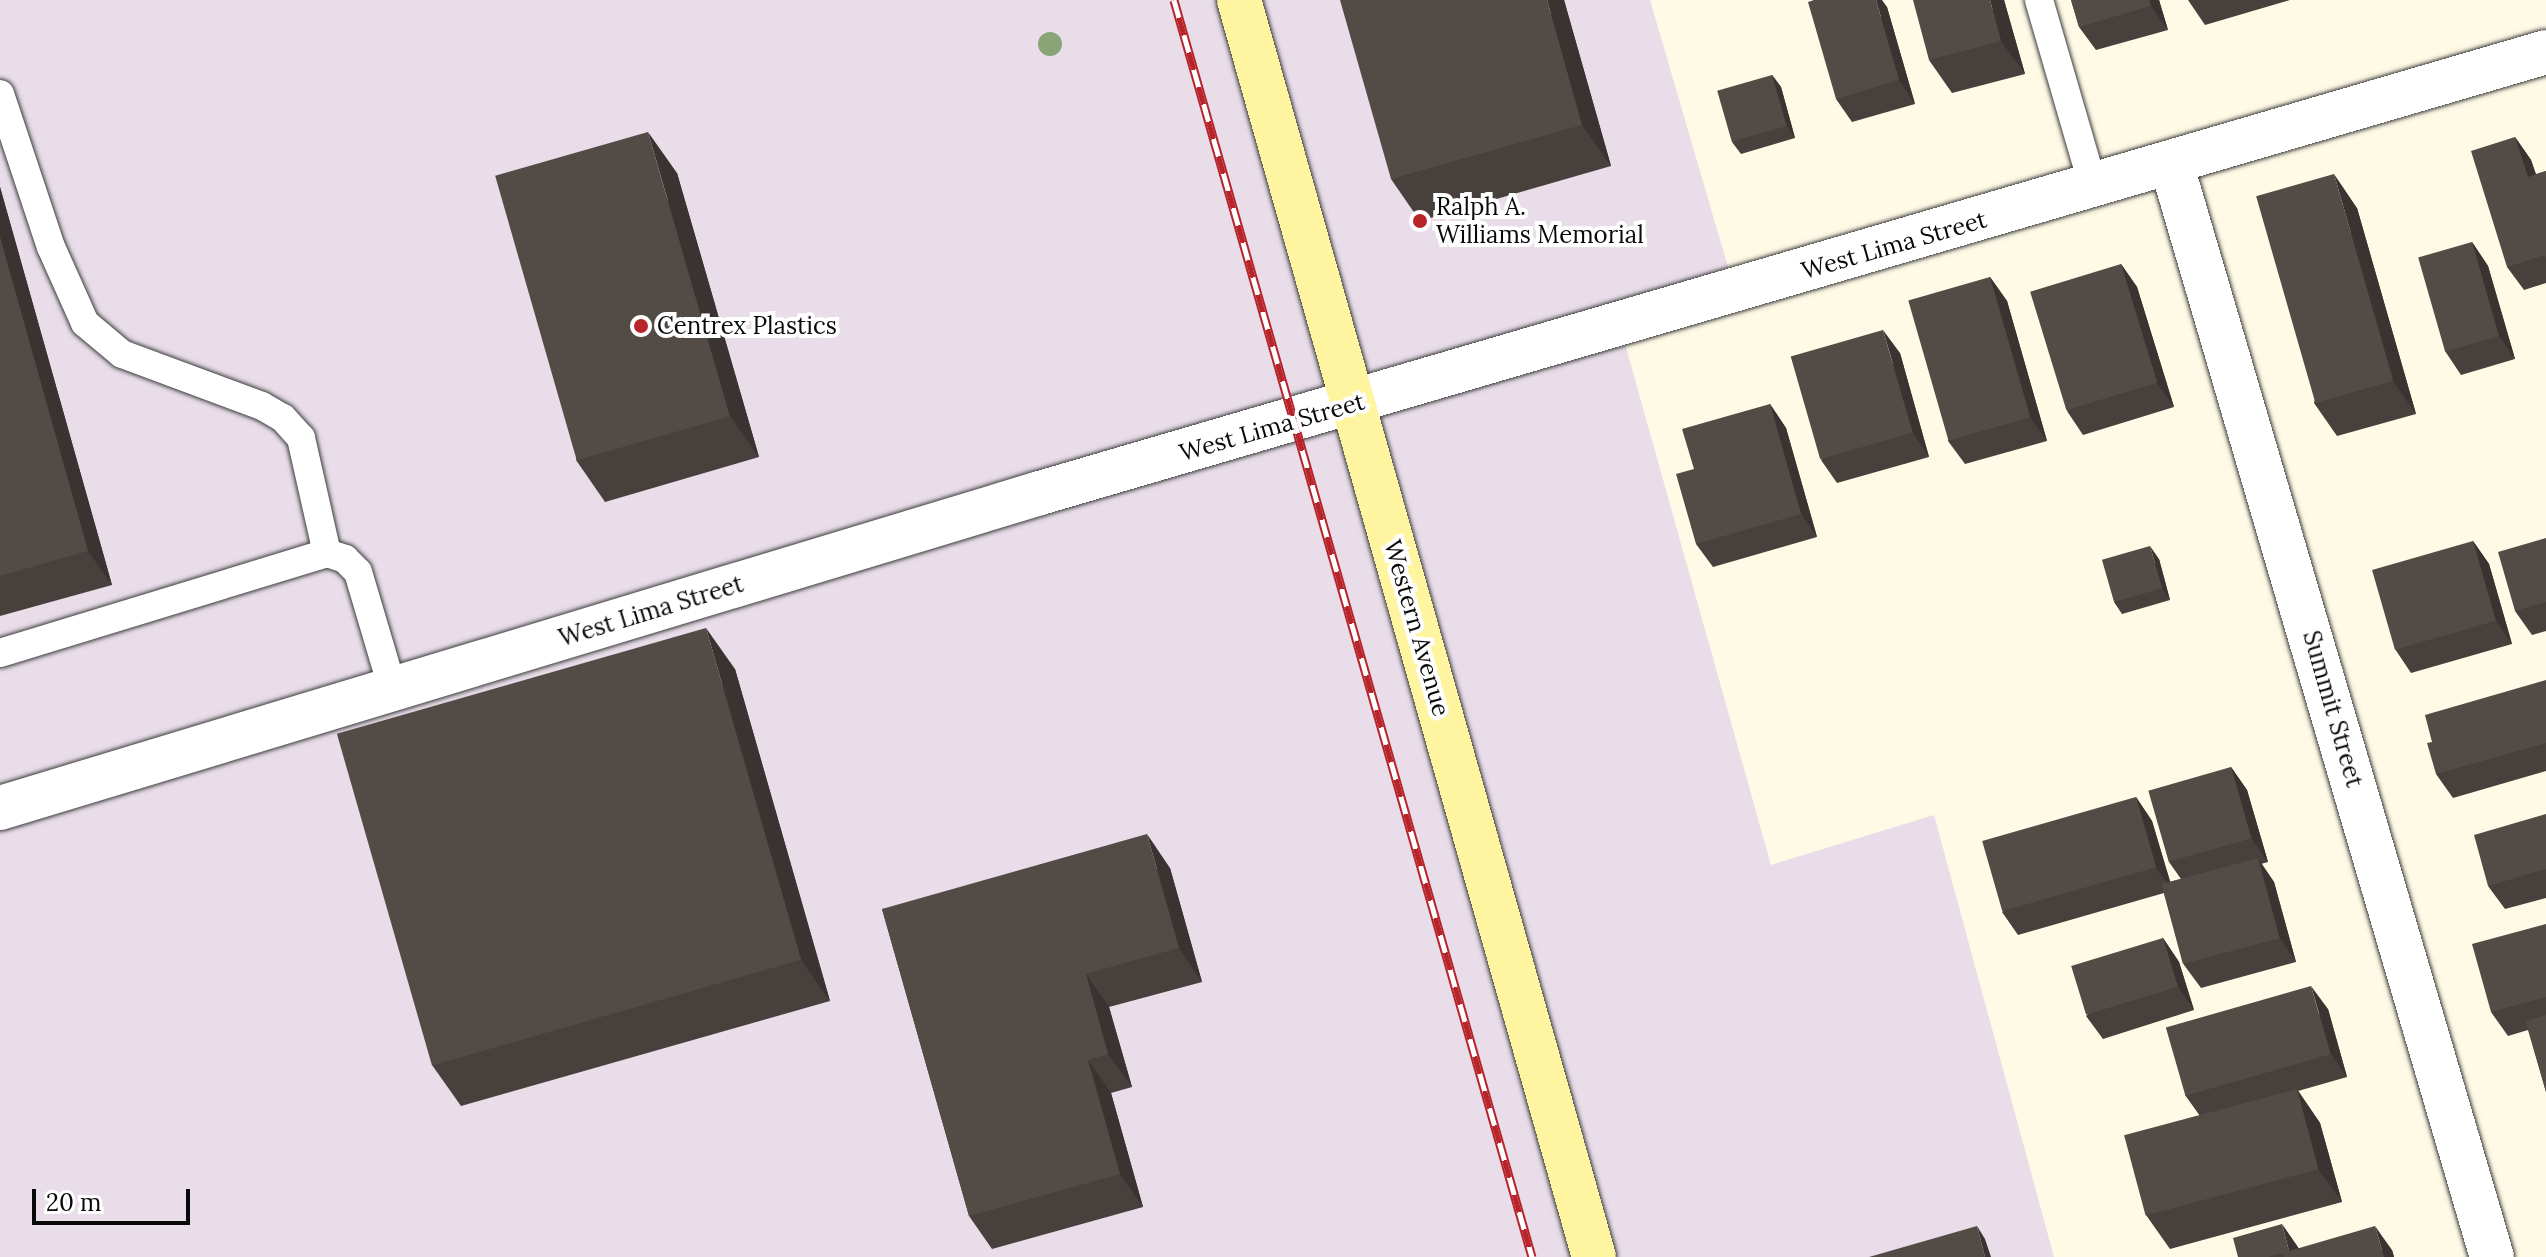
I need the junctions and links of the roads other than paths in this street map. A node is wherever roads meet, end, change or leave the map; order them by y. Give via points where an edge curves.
1 (1239, 0) edge
2 (2039, 0) edge
3 (2546, 52) edge
4 (0, 94) edge
5 (2171, 163) junction
6 (2093, 186) junction
7 (1353, 403) junction
8 (327, 553) junction
9 (0, 653) edge
10 (393, 690) junction
11 (0, 808) edge
12 (1594, 1257) edge
13 (2492, 1257) edge

1 - 7 main road, Western Avenue
2 - 6 lane
3 - 5 street, West Lima Street
4 - 8 lane via 51,247 85,323 122,354 283,418 301,438
5 - 6 street, West Lima Street
5 - 13 street, Summit Street
6 - 7 street, West Lima Street
7 - 10 street, West Lima Street
7 - 12 main road, Western Avenue
8 - 9 lane
8 - 10 lane via 345,559 358,572
10 - 11 street, West Lima Street

